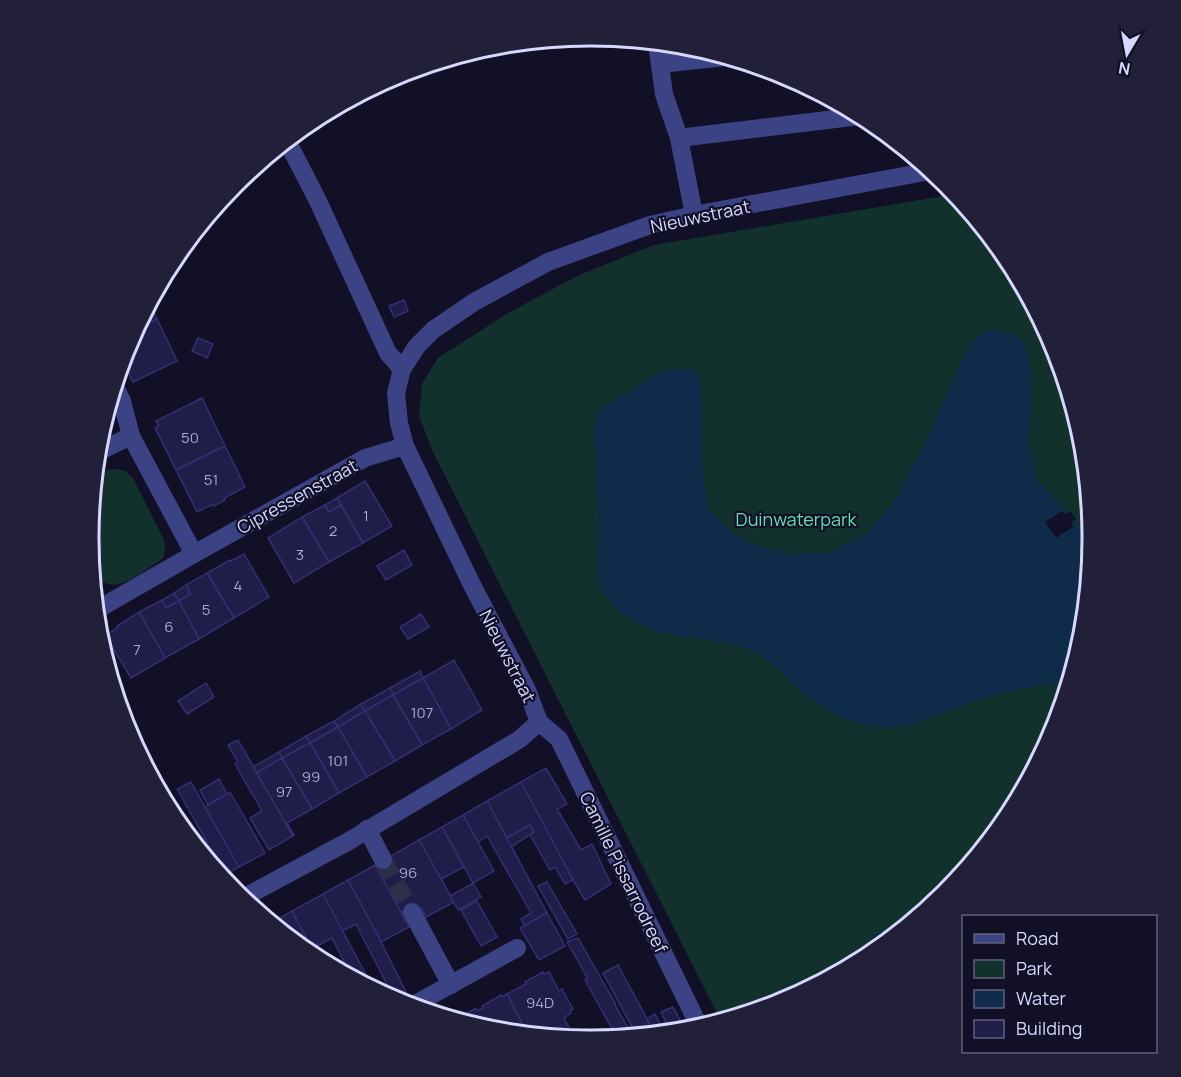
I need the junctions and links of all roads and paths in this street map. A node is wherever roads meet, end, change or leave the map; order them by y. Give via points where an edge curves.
1 (658, 52) edge
2 (702, 60) edge
3 (660, 64) junction
4 (846, 118) edge
5 (679, 138) junction
6 (291, 148) edge
7 (919, 173) edge
8 (694, 215) junction
9 (402, 369) junction
10 (120, 397) edge
11 (131, 436) junction
12 (405, 446) junction
13 (107, 448) edge
14 (194, 554) junction
15 (103, 606) edge
16 (539, 722) junction
17 (367, 829) junction
18 (384, 860) tunnel mouth
19 (251, 894) edge
20 (412, 912) tunnel mouth
21 (518, 948) dead end
22 (451, 985) junction
23 (422, 1000) edge
24 (696, 1019) edge

1 - 3 street
2 - 3 street
3 - 5 street via 664,94
4 - 5 street
5 - 8 street
6 - 9 street via 388,352
7 - 8 street, Nieuwstraat
8 - 9 street, Nieuwstraat via 650,225 548,262 432,330
9 - 12 street, Nieuwstraat via 396,393
10 - 11 street
11 - 13 street
11 - 14 street
12 - 14 street, Cipressenstraat via 365,458
12 - 16 street, Nieuwstraat via 527,690
14 - 15 street, Cipressenstraat
16 - 17 street, Nieuwstraat via 520,739
16 - 24 street, Camille Pissarrodreef via 560,739
17 - 18 street
17 - 19 street, Nieuwstraat
20 - 22 street
21 - 22 street
22 - 23 street

